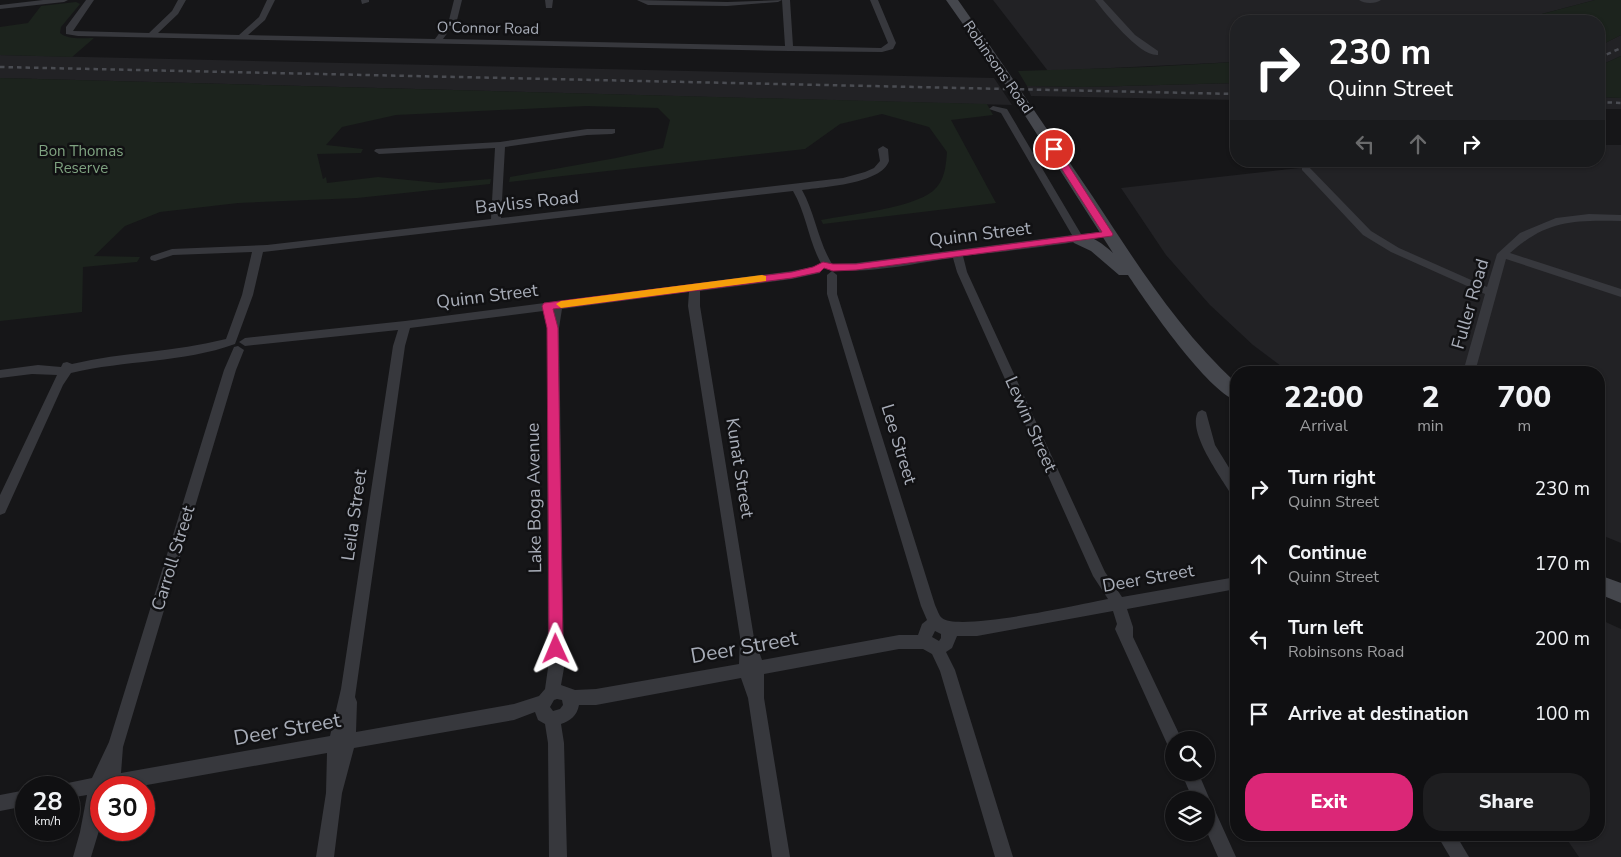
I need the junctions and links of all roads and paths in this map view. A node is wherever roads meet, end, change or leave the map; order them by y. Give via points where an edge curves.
1 (64, 0) edge
2 (90, 0) edge
3 (182, 0) edge
4 (271, 0) edge
5 (458, 0) edge
6 (641, 0) edge
7 (645, 0) edge
8 (778, 0) edge
9 (786, 0) edge
10 (874, 0) edge
11 (952, 0) edge
12 (1100, 0) edge
13 (1363, 0) edge
14 (1377, 0) edge
15 (660, 3) junction
16 (0, 7) edge
17 (152, 35) junction
18 (245, 37) junction
19 (441, 41) junction
20 (785, 49) junction
21 (1155, 52) dead end
22 (993, 109) dead end
23 (612, 131) dead end
24 (500, 144) junction
25 (883, 149) dead end
26 (379, 151) dead end
27 (1305, 168) dead end
28 (800, 188) junction
29 (1621, 218) edge
30 (496, 222) junction
31 (1108, 234) junction
32 (1079, 238) junction
33 (262, 248) junction
34 (1502, 254) junction
35 (954, 255) junction
36 (155, 258) dead end
37 (825, 271) junction
38 (691, 288) junction
39 (1492, 293) junction
40 (1621, 293) edge
41 (1150, 297) junction
42 (552, 305) junction
43 (401, 325) junction
44 (234, 346) junction
45 (1471, 366) edge
46 (64, 373) junction
47 (0, 374) edge
48 (1230, 387) edge
49 (1202, 415) dead end
50 (1230, 480) edge
51 (0, 509) edge
52 (1230, 584) edge
53 (1605, 586) edge
54 (1621, 593) edge
55 (1113, 605) junction
56 (937, 636) junction
57 (752, 668) junction
58 (557, 705) junction
59 (1170, 731) edge
60 (341, 742) junction
61 (104, 776) edge
62 (154, 776) edge
63 (15, 800) edge
64 (0, 803) edge
65 (90, 822) edge
66 (1215, 830) edge
67 (89, 832) joint
68 (1450, 841) edge
69 (82, 857) edge
70 (325, 857) edge
71 (558, 857) edge
72 (781, 857) edge
73 (1004, 857) edge
74 (1227, 857) edge
75 (1460, 857) edge

1 - 16 street
2 - 17 street, O'Connor Road via 73,28 86,33
3 - 17 street
4 - 18 street via 264,15
5 - 19 street via 455,17
6 - 15 street
7 - 15 street
8 - 15 street via 722,4
9 - 20 street via 789,14
10 - 20 street, O'Connor Road via 891,40 889,48
11 - 31 main road, Robinsons Road
12 - 21 street via 1132,37
13 - 14 street
17 - 18 street, O'Connor Road
18 - 19 street, O'Connor Road
19 - 20 street, O'Connor Road
22 - 32 street, Robinsons Road via 1004,111
23 - 24 street
24 - 26 street
24 - 30 street
25 - 28 street, Bayliss Road via 883,165 874,172
27 - 39 street via 1367,233 1395,250
28 - 30 street, Bayliss Road
28 - 37 street
29 - 34 street, Fuller Road via 1556,221 1524,235
30 - 33 street, Bayliss Road
31 - 32 street, Quinn Street
31 - 41 main road, Robinsons Road
32 - 35 street, Quinn Street
32 - 41 main road via 1106,254
33 - 36 street, Bayliss Road via 192,250
33 - 44 street
34 - 39 street, Fuller Road
34 - 40 street
35 - 37 street, Quinn Street
35 - 55 street, Lewin Street via 1100,576 1103,592
37 - 38 street, Quinn Street
37 - 56 street, Lee Street
38 - 42 street, Quinn Street
38 - 57 street, Kunat Street via 747,637 745,656
39 - 45 street, Fuller Road
41 - 48 main road
42 - 43 street, Quinn Street
42 - 58 street, Lake Boga Avenue
43 - 44 street, Quinn Street
43 - 60 street, Leila Street via 349,689 349,725
44 - 46 street, Quinn Street via 100,362
44 - 61 street, Carroll Street via 230,370 116,745 103,769
46 - 47 street, Quinn Street via 32,370
46 - 51 street
49 - 50 street via 1202,429 1208,443
52 - 55 street, Deer Street
53 - 54 main road
55 - 56 street, Deer Street
55 - 59 street, Lewin Street via 1115,618 1127,635
56 - 57 street, Deer Street
56 - 73 street, Lee Street
57 - 58 street, Deer Street
57 - 72 street, Kunat Street via 749,684 756,698
58 - 60 street, Deer Street
58 - 71 street, Lake Boga Avenue
60 - 62 street, Deer Street
60 - 70 street, Leila Street via 345,757 334,793
63 - 64 street
65 - 67 street, Carroll Street
66 - 74 street
67 - 69 street, Carroll Street
68 - 75 street

